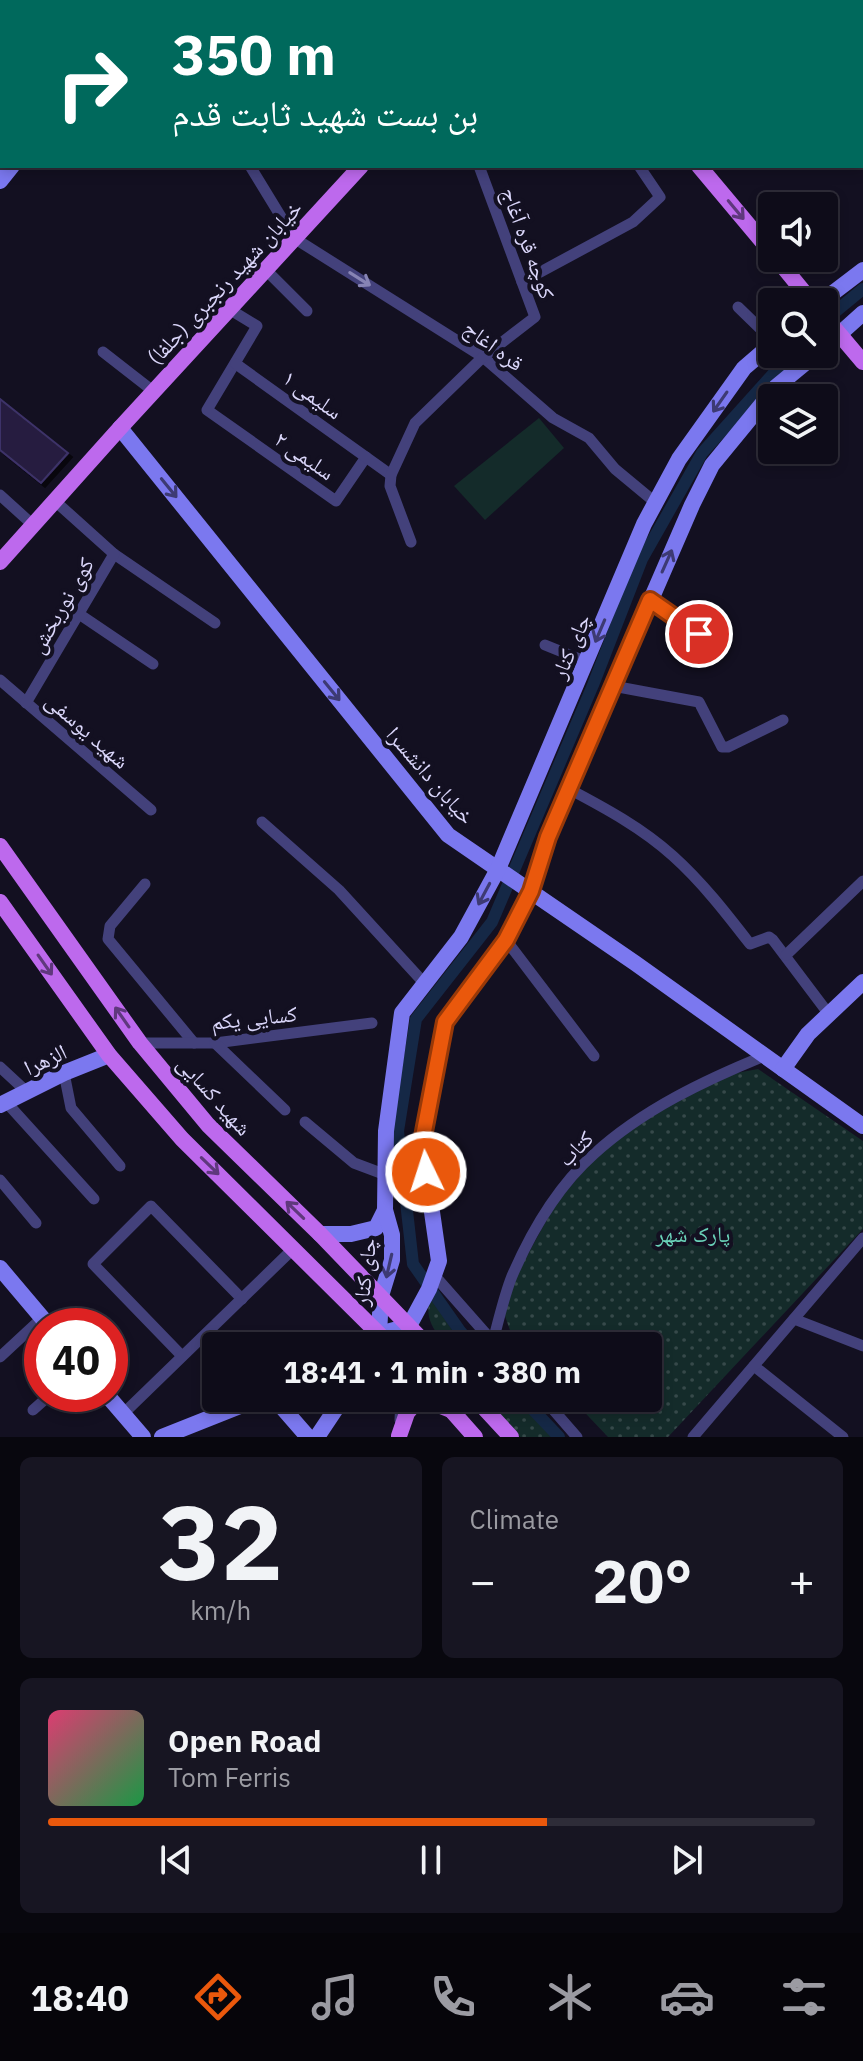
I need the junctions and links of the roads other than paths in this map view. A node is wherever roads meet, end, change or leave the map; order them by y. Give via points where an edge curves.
1 (251, 168) edge
2 (359, 168) edge
3 (480, 168) edge
4 (640, 168) edge
5 (701, 168) edge
6 (758, 237) edge
7 (294, 238) junction
8 (265, 269) junction
9 (863, 270) edge
10 (787, 272) edge
11 (522, 282) junction
12 (800, 288) edge
13 (838, 289) edge
14 (738, 307) dead end
15 (229, 309) junction
16 (307, 311) dead end
17 (863, 313) edge
18 (758, 328) edge
19 (838, 333) edge
20 (840, 335) junction
21 (103, 352) dead end
22 (758, 355) edge
23 (483, 357) junction
24 (863, 362) edge
25 (236, 364) junction
26 (799, 368) edge
27 (780, 384) edge
28 (153, 391) junction
29 (758, 421) edge
30 (120, 428) junction
31 (366, 457) junction
32 (391, 475) junction
33 (0, 495) edge
34 (55, 501) junction
35 (656, 503) junction
36 (33, 525) junction
37 (411, 542) dead end
38 (114, 554) junction
39 (0, 562) edge
40 (650, 600) junction
41 (79, 614) junction
42 (215, 623) dead end
43 (704, 638) dead end
44 (545, 645) dead end
45 (587, 662) junction
46 (153, 664) dead end
47 (0, 680) edge
48 (613, 686) junction
49 (26, 703) junction
50 (783, 720) dead end
51 (569, 789) junction
52 (151, 810) dead end
53 (262, 822) dead end
54 (0, 846) edge
55 (498, 869) junction
56 (863, 881) edge
57 (145, 884) dead end
58 (531, 891) junction
59 (0, 902) edge
60 (506, 940) junction
61 (786, 955) junction
62 (863, 982) edge
63 (425, 984) junction
64 (828, 1013) junction
65 (372, 1023) dead end
66 (140, 1043) junction
67 (194, 1043) junction
68 (215, 1043) junction
69 (109, 1055) junction
70 (594, 1056) dead end
71 (764, 1056) junction
72 (0, 1067) edge
73 (783, 1069) junction
74 (64, 1073) junction
75 (27, 1092) junction
76 (3, 1104) edge
77 (285, 1110) dead end
78 (305, 1122) dead end
79 (863, 1126) edge
80 (120, 1166) dead end
81 (386, 1175) junction
82 (0, 1180) edge
83 (94, 1199) dead end
84 (385, 1210) junction
85 (36, 1223) dead end
86 (320, 1234) junction
87 (863, 1238) edge
88 (294, 1248) junction
89 (0, 1268) edge
90 (434, 1275) junction
91 (381, 1296) junction
92 (242, 1299) junction
93 (34, 1308) edge
94 (794, 1319) junction
95 (409, 1326) junction
96 (372, 1332) edge
97 (381, 1332) edge
98 (398, 1332) edge
99 (415, 1332) edge
100 (485, 1332) edge
101 (498, 1332) edge
102 (24, 1339) edge
103 (863, 1346) edge
104 (182, 1356) junction
105 (0, 1357) edge
106 (754, 1366) junction
107 (225, 1412) edge
108 (286, 1412) edge
109 (334, 1412) edge
110 (400, 1412) edge
111 (408, 1412) edge
112 (453, 1412) edge
113 (488, 1412) edge
114 (555, 1412) edge
115 (123, 1414) joint
116 (143, 1437) edge
117 (162, 1437) edge
118 (308, 1437) edge
119 (317, 1437) edge
120 (399, 1437) edge
121 (475, 1437) edge
122 (511, 1437) edge
123 (577, 1437) edge
124 (693, 1437) edge
125 (843, 1437) edge

1 - 7 street
2 - 7 main road, خیابان شهید رنجبری (جلفا)
3 - 11 street, کوچه قره آغاج
4 - 11 street via 660,197 633,222
5 -> 6 main road
7 - 8 main road, خیابان شهید رنجبری (جلفا)
7 -> 23 street, قره اغاج
8 - 15 main road, خیابان شهید رنجبری (جلفا)
8 - 16 street
9 - 13 street
10 - 12 main road
11 - 23 street, کوچه قره آغاج via 535,317
14 - 18 street
15 - 25 street via 257,326
15 - 28 main road, خیابان شهید رنجبری (جلفا)
17 - 20 street
19 - 20 main road
20 - 24 main road
21 - 28 street
22 -> 35 street, چای کنار via 679,459
23 - 32 street via 415,423
23 - 35 street, قره اغاج via 553,418 589,438 615,469
25 - 31 street, سلیمی ۱
25 - 31 street, سلیمی ۲ via 207,410 336,501
26 - 27 street
28 - 30 main road, خیابان شهید رنجبری (جلفا)
40 -> 29 street via 712,465
30 - 34 main road, خیابان شهید رنجبری (جلفا)
30 -> 55 street, خیابان دانشسرا via 448,835
31 - 32 street, سلیمی ۱
32 - 37 street via 390,486
33 - 36 street
34 - 36 main road, خیابان شهید رنجبری (جلفا)
34 - 38 street, کوی نوربخش
35 -> 45 street, چای کنار
36 - 39 main road, خیابان شهید رنجبری (جلفا)
38 - 41 street, کوی نوربخش
38 - 42 street
40 - 43 street
40 - 48 street
41 - 46 street
41 - 49 street, کوی نوربخش
44 - 45 street
45 - 55 street, چای کنار
47 - 49 street, شهید یوسفی
48 - 50 street via 699,702 722,747
48 - 51 street
49 - 52 street, شهید یوسفی
51 - 58 street
51 - 61 street via 672,856 750,944 769,937
53 - 63 street via 339,890
66 -> 54 main road, شهید کسایی
55 - 58 street, خیابان دانشسرا
55 -> 63 street, چای کنار via 461,937
56 - 61 street
57 - 67 street via 110,926 108,939
58 - 60 street
58 - 71 street, خیابان دانشسرا
59 -> 69 main road
60 - 70 street
60 - 90 street via 445,1022 422,1142 439,1261
61 - 64 street
62 - 64 street
63 - 81 street, چای کنار via 402,1013 386,1131
64 - 73 street
65 - 68 street, کسایی یکم
66 - 67 street, کسایی یکم
86 -> 66 main road, شهید کسایی via 208,1125
67 - 68 street, کسایی یکم
68 - 77 street
69 - 74 street, الزهرا
69 -> 88 main road via 182,1139
71 - 73 street, خیابان دانشسرا
71 - 101 street, کتاب via 710,1078 593,1154 551,1203 512,1276
72 - 75 street
73 - 79 street, خیابان دانشسرا
74 - 75 street, الزهرا
74 - 80 street via 71,1108
75 - 76 street, الزهرا
76 - 83 street
78 - 81 street via 354,1163
81 - 84 street, چای کنار
82 - 85 street
84 - 86 street via 376,1228
84 -> 91 street, چای کنار via 392,1260
86 - 91 main road, شهید کسایی
87 - 94 street
88 - 92 street
88 - 96 main road
89 - 93 street
90 - 95 street
90 - 100 street
91 - 95 main road, شهید کسایی
91 - 97 street, چای کنار
92 - 104 street
92 - 104 street via 151,1206 93,1264
94 - 103 street
94 - 106 street
95 - 98 street, چای کنار
95 - 99 main road, شهید کسایی
102 - 105 street
104 - 115 street
106 - 124 street
106 - 125 street
107 - 117 street
108 - 118 street
109 - 119 street
110 - 120 street
111 - 120 main road
112 - 121 main road
113 - 122 main road
114 - 123 street
115 - 116 street

